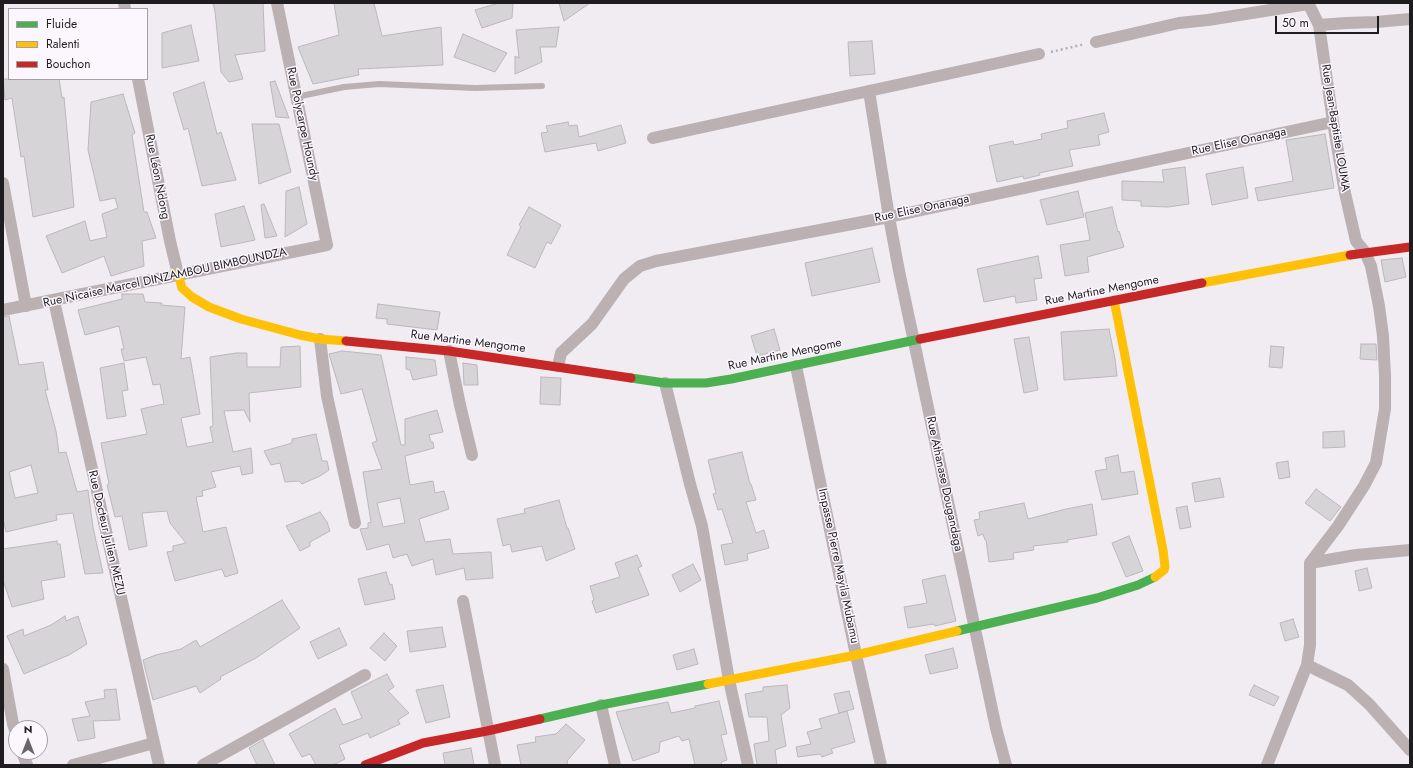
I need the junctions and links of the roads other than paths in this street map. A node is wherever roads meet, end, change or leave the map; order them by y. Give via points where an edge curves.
1 (277, 3) edge
2 (1308, 3) edge
3 (1410, 20) edge
4 (1319, 25) junction
5 (1096, 42) road end
6 (1039, 54) road end
7 (138, 80) edge
8 (542, 86) dead end
9 (869, 91) junction
10 (296, 97) junction
11 (1333, 122) junction
12 (653, 138) dead end
13 (3, 183) edge
14 (889, 217) junction
15 (327, 245) joint
16 (1410, 247) edge
17 (1365, 252) junction
18 (178, 274) junction
19 (1114, 300) junction
20 (54, 301) junction
21 (26, 306) junction
22 (3, 310) edge
23 (320, 339) junction
24 (914, 340) junction
25 (448, 351) junction
26 (558, 366) junction
27 (796, 366) junction
28 (665, 383) junction
29 (472, 455) dead end
30 (355, 523) dead end
31 (1410, 550) edge
32 (1310, 563) junction
33 (463, 602) dead end
34 (975, 627) junction
35 (856, 655) junction
36 (1307, 665) junction
37 (3, 669) edge
38 (365, 675) dead end
39 (729, 680) junction
40 (601, 705) junction
41 (12, 720) edge
42 (487, 731) junction
43 (154, 743) junction
44 (1410, 750) edge
45 (73, 765) edge
46 (159, 765) edge
47 (203, 765) edge
48 (364, 765) edge
49 (495, 765) edge
50 (615, 765) edge
51 (748, 765) edge
52 (881, 765) edge
53 (1006, 765) edge
54 (1268, 765) edge

1 - 10 street, Rue Polycarpe Houndy
2 - 4 street, Rue Jean-Baptiste LOUMA
2 - 5 street via 1179,23
3 - 4 street
4 - 11 street, Rue Jean-Baptiste LOUMA
6 - 9 street
7 - 18 street, Rue Léon Ndong
8 - 10 lane via 475,88 379,84 344,87
9 - 12 street
9 - 14 street, Rue Athanase Dougandaga
10 - 15 street, Rue Polycarpe Houndy
11 - 14 street, Rue Elise Onanaga
11 - 17 street, Rue Jean-Baptiste LOUMA via 1356,241
13 - 21 street
14 - 24 street, Rue Athanase Dougandaga
14 - 26 street, Rue Elise Onanaga via 640,266 624,279 592,324 561,353
15 - 18 street, Rue Nicaise Marcel DINZAMBOU BIMBOUNDZA
16 - 17 street, Rue Martine Mengome
17 - 19 street, Rue Martine Mengome
17 - 32 street, Rue Jean-Baptiste LOUMA via 1371,266 1380,306 1385,370 1385,409 1376,463 1338,526
18 - 20 street, Rue Nicaise Marcel DINZAMBOU BIMBOUNDZA
18 - 23 street, Rue Martine Mengome via 182,288 192,297 216,310 271,328
19 - 24 street, Rue Martine Mengome
19 - 34 street via 1163,550 1164,570 1153,579 1098,598
20 - 21 street, Rue Nicaise Marcel DINZAMBOU BIMBOUNDZA
20 - 43 street, Rue Docteur Julien MEZU
21 - 22 street, Rue Nicaise Marcel DINZAMBOU BIMBOUNDZA
23 - 25 street, Rue Martine Mengome
23 - 30 street via 327,396
24 - 27 street, Rue Martine Mengome
24 - 34 street, Rue Athanase Dougandaga
25 - 26 street, Rue Martine Mengome
25 - 29 street
26 - 28 street, Rue Martine Mengome
27 - 28 street, Rue Martine Mengome via 706,383
27 - 35 street, Impasse Pierre Mayila Mubamu
28 - 39 street via 702,526
31 - 32 street
32 - 36 street via 1310,645
33 - 42 street
34 - 35 street
34 - 53 street, Rue Athanase Dougandaga
35 - 39 street
35 - 52 street, Impasse Pierre Mayila Mubamu
36 - 44 street via 1348,685 1369,704
36 - 54 street
37 - 41 street
38 - 47 street
39 - 40 street
39 - 51 street
40 - 42 street
40 - 50 street
42 - 48 street via 423,743
42 - 49 street
43 - 45 street
43 - 46 street, Rue Docteur Julien MEZU

